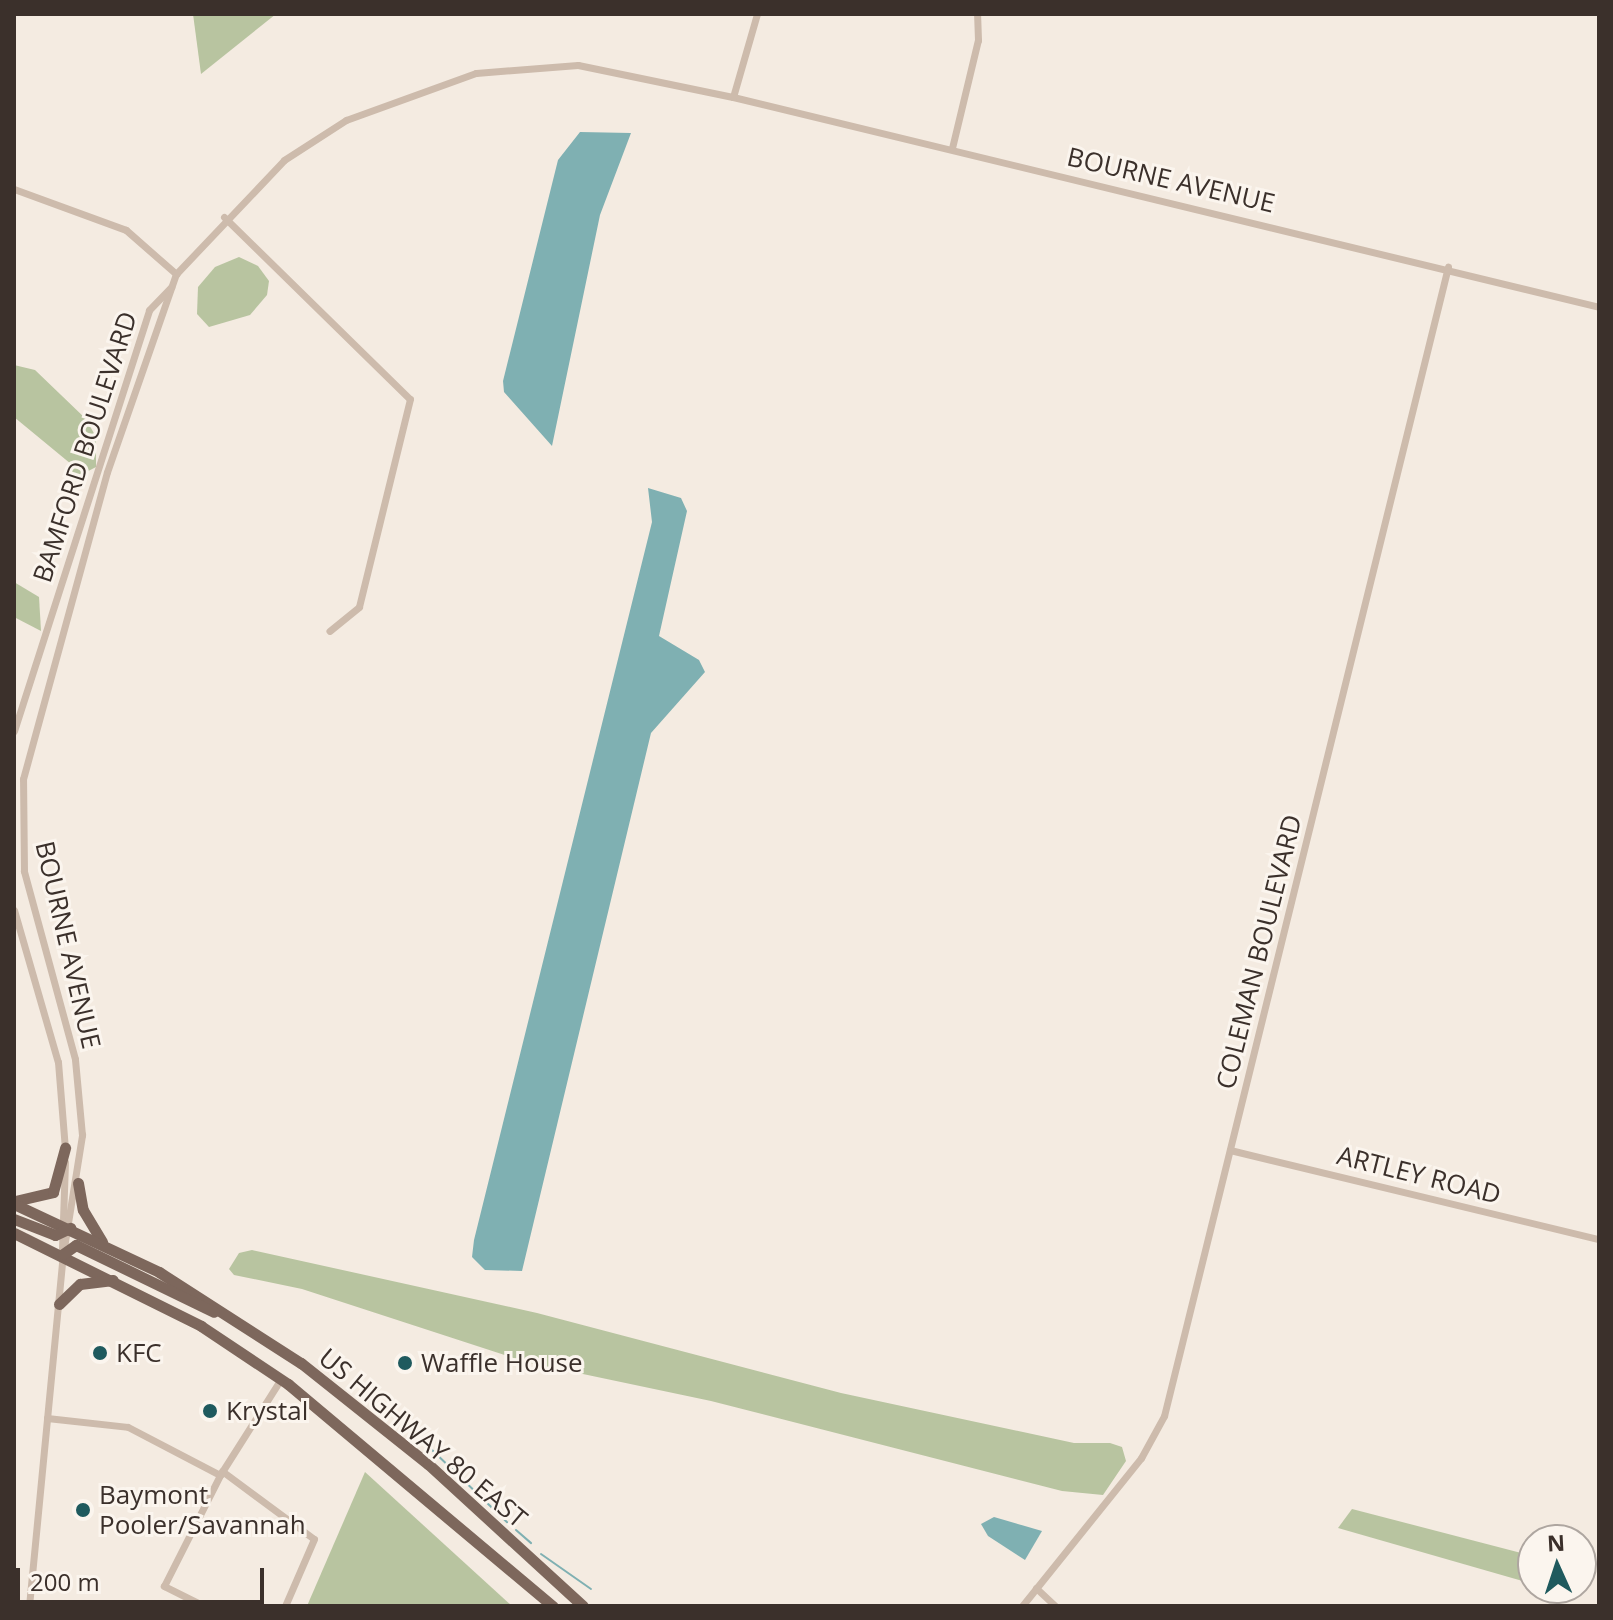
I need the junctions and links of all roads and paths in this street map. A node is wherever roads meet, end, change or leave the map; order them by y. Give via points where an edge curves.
1 (757, 14) edge
2 (977, 14) edge
3 (733, 97) junction
4 (952, 148) junction
5 (14, 189) edge
6 (224, 217) junction
7 (1448, 267) junction
8 (176, 274) junction
9 (171, 287) junction
10 (1599, 307) edge
11 (62, 626) joint
12 (329, 631) dead end
13 (14, 731) edge
14 (14, 910) edge
15 (65, 1148) junction
16 (1230, 1150) junction
17 (78, 1183) junction
18 (14, 1202) edge
19 (14, 1219) edge
20 (63, 1229) junction
21 (14, 1233) edge
22 (1599, 1239) edge
23 (105, 1245) junction
24 (63, 1254) junction
25 (118, 1280) junction
26 (59, 1304) junction
27 (249, 1327) junction
28 (281, 1379) junction
29 (47, 1418) junction
30 (221, 1473) junction
31 (1036, 1588) junction
32 (29, 1606) edge
33 (204, 1606) edge
34 (285, 1606) edge
35 (553, 1606) edge
36 (583, 1606) edge
37 (1022, 1606) edge
38 (1055, 1606) edge

1 - 3 street
2 - 4 street via 978,40
3 - 4 street, BOURNE AVENUE
3 - 6 street, BAMFORD BOULEVARD via 578,65 476,73 346,120 284,160
4 - 7 street, BOURNE AVENUE
5 - 8 street via 134,235
6 - 8 street, BAMFORD BOULEVARD
6 - 12 street via 410,399 359,607
7 - 10 street, BOURNE AVENUE
7 - 16 street, COLEMAN BOULEVARD
8 - 9 street, BAMFORD BOULEVARD
9 - 11 street, BAMFORD BOULEVARD
9 - 13 street, BAMFORD BOULEVARD via 149,310
11 - 17 street, BOURNE AVENUE via 26,748 20,821 24,871 75,1059
14 - 15 street, BOURNE AVENUE via 58,1062
15 - 18 main road via 53,1192
15 - 20 street, BOURNE AVENUE
16 - 22 street, ARTLEY ROAD
16 - 31 street, COLEMAN BOULEVARD via 1159,1428
17 - 20 street, BOURNE AVENUE
17 - 23 main road via 85,1217
18 - 20 main road, US HIGHWAY 80 EAST
19 - 20 main road
20 - 23 main road, US HIGHWAY 80 EAST
20 - 24 street
20 - 24 street, BOURNE AVENUE
21 - 24 main road, US HIGHWAY 80 EAST
23 - 27 main road, US HIGHWAY 80 EAST
24 - 25 main road, US HIGHWAY 80 EAST
24 - 26 street
24 - 27 main road via 76,1245
25 - 26 main road via 80,1284
25 - 28 main road, US HIGHWAY 80 EAST
26 - 29 street
27 - 36 main road, US HIGHWAY 80 EAST via 356,1403
28 - 30 street
28 - 35 main road, US HIGHWAY 80 EAST via 344,1424
29 - 30 street via 128,1427
29 - 32 street
30 - 33 street via 164,1586
30 - 34 street via 314,1539
31 - 37 street, COLEMAN BOULEVARD
31 - 38 street

